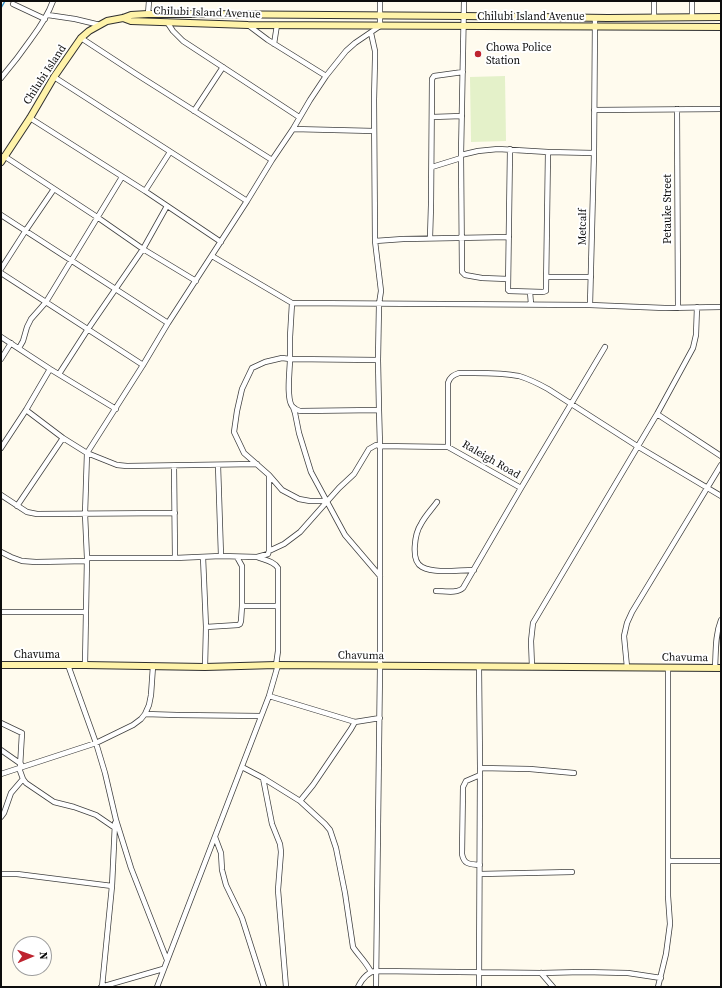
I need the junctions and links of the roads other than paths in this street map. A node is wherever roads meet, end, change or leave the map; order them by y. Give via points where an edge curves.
1 (53, 1) edge
2 (149, 1) edge
3 (380, 1) edge
4 (464, 1) edge
5 (654, 1) edge
6 (692, 1) edge
7 (13, 4) dead end
8 (148, 14) junction
9 (381, 16) junction
10 (464, 16) junction
11 (46, 17) junction
12 (654, 17) junction
13 (692, 17) junction
14 (721, 17) edge
15 (123, 18) junction
16 (595, 18) junction
17 (167, 22) junction
18 (100, 25) junction
19 (248, 25) junction
20 (277, 25) junction
21 (380, 26) junction
22 (464, 26) junction
23 (595, 27) junction
24 (721, 27) edge
25 (371, 33) junction
26 (81, 38) junction
27 (274, 44) junction
28 (223, 67) junction
29 (463, 72) junction
30 (326, 76) junction
31 (1, 78) edge
32 (54, 78) junction
33 (677, 109) junction
34 (721, 109) edge
35 (594, 110) junction
36 (194, 111) junction
37 (462, 116) junction
38 (299, 117) junction
39 (432, 117) junction
40 (30, 118) junction
41 (293, 130) junction
42 (374, 131) junction
43 (510, 149) junction
44 (170, 152) junction
45 (548, 152) junction
46 (594, 153) junction
47 (461, 157) junction
48 (3, 159) edge
49 (272, 160) junction
50 (432, 167) junction
51 (122, 176) junction
52 (54, 189) junction
53 (145, 191) junction
54 (247, 201) junction
55 (167, 206) junction
56 (1, 215) edge
57 (97, 217) junction
58 (26, 230) junction
59 (509, 237) junction
60 (430, 238) junction
61 (462, 238) junction
62 (375, 241) junction
63 (221, 242) junction
64 (143, 249) junction
65 (212, 256) junction
66 (71, 260) junction
67 (1, 269) edge
68 (1, 273) edge
69 (546, 277) junction
70 (591, 277) junction
71 (508, 279) junction
72 (196, 280) junction
73 (116, 290) junction
74 (530, 292) junction
75 (46, 302) junction
76 (292, 303) junction
77 (379, 304) junction
78 (531, 304) junction
79 (590, 305) junction
80 (697, 307) junction
81 (678, 308) junction
82 (721, 308) edge
83 (168, 323) junction
84 (88, 329) junction
85 (1, 337) edge
86 (11, 343) junction
87 (604, 347) dead end
88 (19, 348) junction
89 (1, 359) edge
90 (290, 359) junction
91 (378, 360) junction
92 (144, 365) junction
93 (50, 369) junction
94 (59, 374) junction
95 (571, 403) junction
96 (293, 407) junction
97 (116, 409) junction
98 (26, 410) junction
99 (379, 410) junction
100 (657, 414) junction
101 (64, 438) junction
102 (380, 446) junction
103 (637, 446) junction
104 (448, 447) junction
105 (1, 448) edge
106 (87, 453) junction
107 (721, 456) edge
108 (257, 464) junction
109 (218, 465) junction
110 (721, 465) edge
111 (174, 466) junction
112 (269, 475) junction
113 (708, 487) junction
114 (521, 488) junction
115 (1, 495) edge
116 (721, 496) edge
117 (327, 501) junction
118 (437, 502) dead end
119 (17, 506) junction
120 (175, 513) junction
121 (85, 514) junction
122 (269, 551) junction
123 (1, 552) edge
124 (221, 556) junction
125 (237, 556) junction
126 (203, 557) junction
127 (257, 557) junction
128 (175, 558) junction
129 (87, 560) junction
130 (474, 570) junction
131 (380, 576) junction
132 (436, 591) dead end
133 (242, 606) junction
134 (278, 606) junction
135 (1, 608) edge
136 (4, 612) edge
137 (86, 612) junction
138 (721, 620) edge
139 (206, 627) junction
140 (1, 665) edge
141 (68, 665) junction
142 (85, 665) junction
143 (277, 665) junction
144 (153, 666) junction
145 (205, 667) junction
146 (380, 667) junction
147 (479, 667) junction
148 (532, 667) junction
149 (627, 667) junction
150 (668, 668) junction
151 (718, 668) edge
152 (269, 696) junction
153 (145, 714) junction
154 (261, 716) junction
155 (380, 718) junction
156 (355, 722) junction
157 (1, 723) edge
158 (96, 743) junction
159 (1, 750) edge
160 (20, 767) junction
161 (242, 767) junction
162 (480, 768) junction
163 (574, 773) dead end
164 (1, 774) edge
165 (480, 775) junction
166 (263, 778) junction
167 (23, 779) junction
168 (300, 801) junction
169 (1, 817) edge
170 (116, 820) junction
171 (115, 828) junction
172 (214, 836) junction
173 (668, 861) junction
174 (721, 861) edge
175 (480, 865) junction
176 (572, 872) dead end
177 (1, 874) edge
178 (480, 874) junction
179 (112, 886) junction
180 (166, 960) junction
181 (163, 969) junction
182 (376, 971) junction
183 (371, 972) junction
184 (480, 973) junction
185 (541, 973) junction
186 (661, 978) junction
187 (102, 987) edge
188 (156, 987) edge
189 (264, 987) edge
190 (286, 987) edge
191 (358, 987) edge
192 (376, 987) edge
193 (479, 987) edge
194 (553, 987) edge
195 (658, 987) edge

1 - 11 street
2 - 8 street
3 - 9 street
4 - 10 street
5 - 12 street
6 - 13 street
7 - 11 street
8 - 9 street, Chilubi Island Avenue
8 - 15 street, Chilubi Island Avenue
9 - 10 street, Chilubi Island Avenue
9 - 21 street
10 - 16 street, Chilubi Island Avenue
10 - 22 street
11 - 18 street via 70,18
11 - 31 street
12 - 13 street, Chilubi Island Avenue
12 - 16 street, Chilubi Island Avenue
13 - 14 street, Chilubi Island Avenue
15 - 17 street, Chilubi Island Avenue via 132,21
15 - 18 street, Chilubi Island
16 - 23 street, Metcalf
17 - 19 street, Chilubi Island Avenue
17 - 28 street via 183,41
18 - 26 street, Chilubi Island
19 - 20 street, Chilubi Island Avenue
19 - 27 street
20 - 21 street, Chilubi Island Avenue
20 - 27 street
21 - 22 street, Chilubi Island Avenue
21 - 25 street
22 - 23 street, Chilubi Island Avenue
22 - 29 street
23 - 24 street, Chilubi Island Avenue
23 - 35 street, Metcalf
25 - 30 street via 346,50
25 - 42 street via 375,52
26 - 32 street, Chilubi Island
26 - 36 street
27 - 30 street
28 - 36 street
28 - 38 street
29 - 37 street
29 - 39 street via 432,77
30 - 38 street
32 - 40 street, Chilubi Island
32 - 44 street
33 - 34 street
33 - 35 street
33 - 81 street, Petauke Street
35 - 46 street, Metcalf
36 - 49 street
37 - 39 street
37 - 47 street
38 - 41 street
39 - 50 street
40 - 48 street, Chilubi Island
40 - 51 street
41 - 42 street
41 - 49 street
42 - 62 street
43 - 45 street
43 - 47 street via 488,149
43 - 59 street
44 - 53 street
44 - 54 street
45 - 46 street
45 - 69 street
46 - 70 street, Metcalf
47 - 50 street
47 - 61 street
48 - 52 street
49 - 54 street
50 - 60 street
51 - 53 street
51 - 57 street
52 - 57 street
52 - 58 street
53 - 55 street
54 - 63 street
55 - 63 street
55 - 64 street
56 - 58 street
57 - 64 street
57 - 66 street
58 - 66 street
58 - 67 street
59 - 61 street
59 - 71 street
60 - 61 street
60 - 62 street
61 - 71 street via 463,274
62 - 77 street via 381,291
63 - 65 street
64 - 72 street
64 - 73 street
65 - 72 street
65 - 76 street
66 - 73 street
66 - 75 street
68 - 75 street
69 - 70 street
69 - 74 street via 546,291
70 - 79 street, Metcalf
71 - 74 street via 509,291
72 - 83 street
73 - 83 street
73 - 84 street
74 - 78 street
75 - 84 street
75 - 88 street via 32,319
76 - 77 street
76 - 90 street
77 - 78 street
77 - 91 street
78 - 79 street
79 - 81 street
80 - 81 street
80 - 82 street
80 - 100 street via 693,348
83 - 92 street
84 - 92 street
84 - 94 street
85 - 86 street
86 - 88 street
86 - 89 street
87 - 95 street
88 - 93 street
90 - 91 street
90 - 96 street via 289,394
90 - 108 street via 265,362 252,368 242,389 234,432 244,453
91 - 99 street
92 - 97 street
93 - 94 street
93 - 98 street
94 - 97 street
95 - 103 street
95 - 104 street via 543,386 519,376 459,373 450,378 448,383
95 - 114 street
96 - 99 street via 300,411
96 - 117 street via 311,472
97 - 106 street
98 - 101 street
98 - 105 street
99 - 102 street
100 - 103 street
100 - 107 street
101 - 106 street
101 - 119 street
102 - 104 street, Raleigh Road
102 - 117 street via 376,445 369,449 354,474
102 - 131 street
103 - 113 street
103 - 148 street via 533,623
104 - 114 street, Raleigh Road
106 - 111 street via 117,465
106 - 121 street
108 - 109 street
108 - 112 street
109 - 111 street
109 - 124 street
110 - 113 street
111 - 120 street
112 - 117 street via 282,490 299,499
112 - 122 street
113 - 116 street
113 - 149 street via 627,623 624,636
114 - 130 street
115 - 119 street
117 - 122 street via 300,532
117 - 131 street via 345,535
118 - 130 street via 417,532 417,563 425,568 437,570
119 - 121 street via 26,512 37,514
120 - 121 street
120 - 128 street
121 - 129 street
122 - 127 street via 268,554
123 - 129 street via 22,561
124 - 125 street
124 - 126 street
125 - 127 street
125 - 133 street via 242,566
126 - 128 street
126 - 139 street
127 - 134 street via 274,563 278,568
128 - 129 street
129 - 137 street
130 - 132 street via 461,590
131 - 146 street
133 - 134 street
133 - 139 street via 240,624
134 - 143 street
135 - 136 street
136 - 137 street
137 - 142 street
138 - 151 street via 716,637
139 - 145 street
140 - 141 street, Chavuma
141 - 142 street, Chavuma
141 - 158 street
142 - 144 street, Chavuma
143 - 145 street, Chavuma
143 - 146 street, Chavuma
143 - 152 street
144 - 145 street, Chavuma
144 - 153 street via 151,695
146 - 147 street, Chavuma
146 - 155 street
147 - 148 street, Chavuma
147 - 162 street
148 - 149 street, Chavuma
149 - 150 street, Chavuma
150 - 151 street, Chavuma
150 - 173 street
152 - 154 street
152 - 156 street
153 - 154 street
153 - 158 street via 133,725
154 - 161 street
155 - 156 street
155 - 182 street
156 - 168 street
157 - 160 street via 22,733
158 - 160 street
158 - 170 street
159 - 160 street
160 - 164 street
160 - 167 street
161 - 166 street
161 - 172 street
162 - 163 street
162 - 165 street
165 - 175 street
165 - 175 street via 466,781 462,787 462,854 463,860
166 - 168 street
166 - 190 street via 272,824 281,852 278,890
167 - 169 street via 11,793
167 - 171 street via 54,802 96,815
168 - 183 street via 330,830 353,947
170 - 171 street
170 - 180 street via 131,868
171 - 179 street
172 - 180 street
172 - 189 street via 221,853 223,878 242,918
173 - 174 street
173 - 186 street via 670,924
175 - 178 street
176 - 178 street
177 - 179 street
178 - 184 street
179 - 187 street
180 - 181 street
181 - 187 street
181 - 188 street
182 - 183 street
182 - 184 street
182 - 192 street
183 - 191 street
184 - 185 street
184 - 193 street
185 - 186 street via 628,973
185 - 194 street
186 - 195 street

